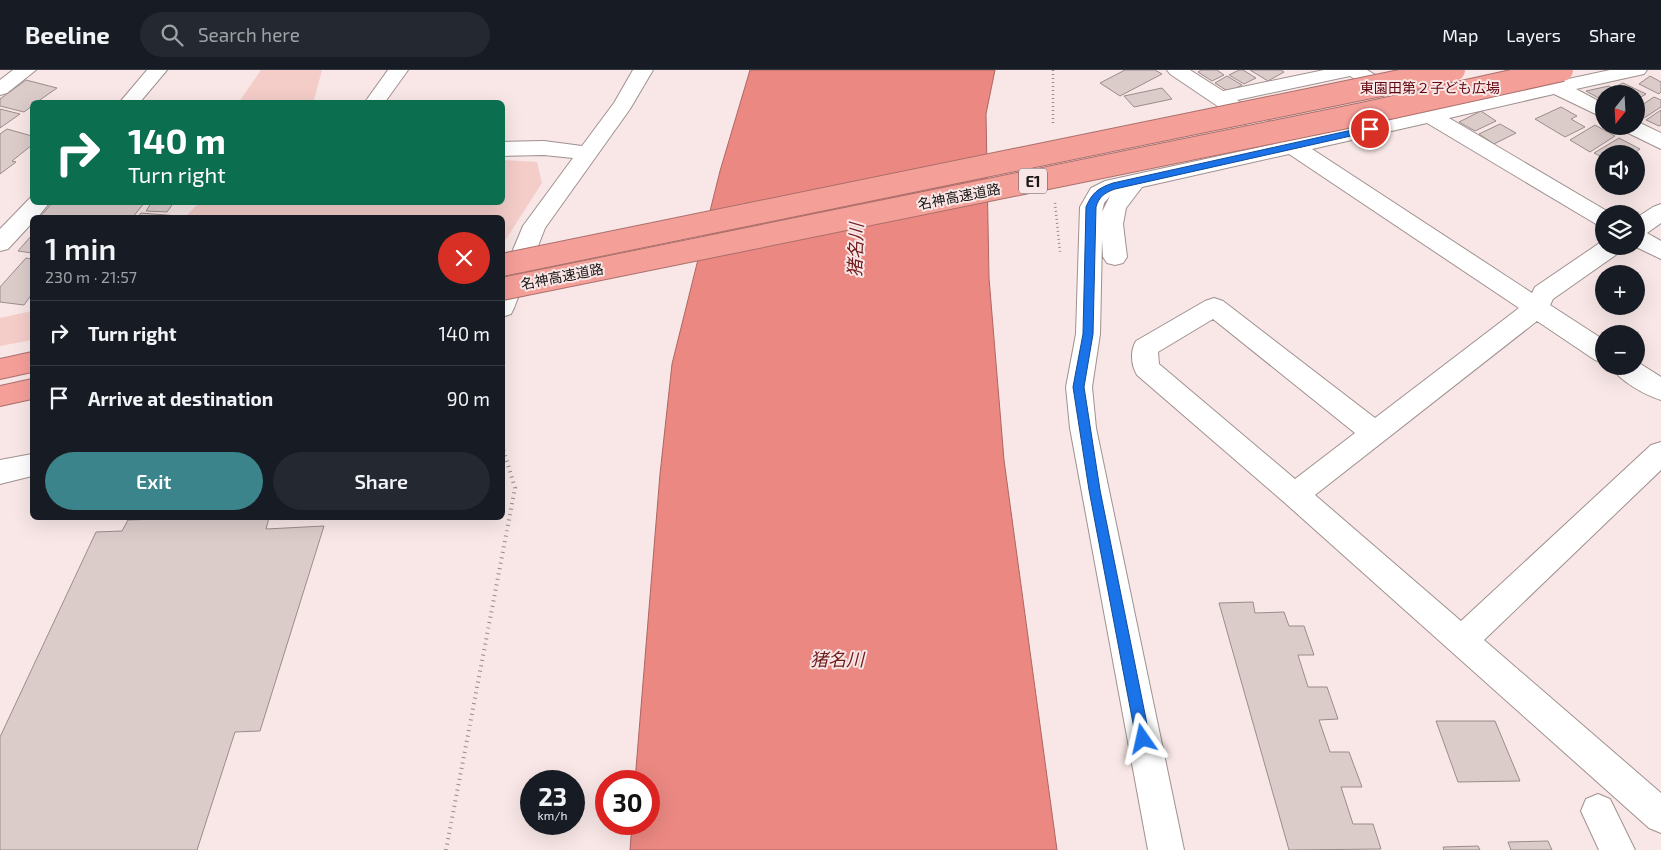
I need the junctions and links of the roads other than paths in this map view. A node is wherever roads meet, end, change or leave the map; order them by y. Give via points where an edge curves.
1 (26, 70) edge
2 (157, 70) edge
3 (398, 70) edge
4 (643, 70) edge
5 (1177, 70) edge
6 (1353, 70) edge
7 (1454, 70) edge
8 (1523, 70) edge
9 (1637, 70) edge
10 (1559, 79) edge
11 (0, 89) edge
12 (1220, 98) junction
13 (132, 100) edge
14 (376, 100) edge
15 (1595, 105) edge
16 (1427, 115) junction
17 (1645, 133) edge
18 (1661, 142) edge
19 (1294, 148) junction
20 (505, 149) edge
21 (586, 153) junction
22 (1134, 182) junction
23 (35, 205) edge
24 (1661, 212) edge
25 (1595, 214) edge
26 (1645, 223) edge
27 (0, 242) edge
28 (1645, 242) edge
29 (1661, 251) edge
30 (1599, 255) edge
31 (1115, 257) dead end
32 (505, 264) edge
33 (505, 288) edge
34 (505, 300) edge
35 (1535, 309) junction
36 (1595, 347) edge
37 (30, 362) edge
38 (0, 369) edge
39 (1638, 375) edge
40 (30, 389) edge
41 (1661, 390) edge
42 (0, 396) edge
43 (1376, 434) junction
44 (1661, 453) edge
45 (30, 465) edge
46 (0, 472) edge
47 (1296, 495) junction
48 (1461, 640) junction
49 (1598, 811) dead end
50 (1661, 815) edge
51 (1166, 850) edge
52 (1616, 850) edge

1 - 11 street
2 - 13 street
3 - 14 street
4 - 21 street via 623,105
5 - 12 street
6 - 12 street
6 - 16 street
7 - 32 highway, 名神高速道路 / E1, bridge
8 - 10 street
9 - 10 street
10 - 15 street
10 - 16 street
10 - 33 highway, 名神高速道路 / E1, bridge via 1362,114
12 - 19 street
16 - 19 street
16 - 25 street
17 - 18 street
19 - 22 street
19 - 35 street
20 - 21 street via 544,148
21 - 34 street via 534,226
22 - 31 street via 1119,196 1112,213
22 - 51 street via 1102,190 1091,207 1088,334 1079,387 1094,490
23 - 27 street
24 - 26 street
28 - 29 street
30 - 35 street via 1544,293
35 - 36 street
35 - 43 street
37 - 38 highway
39 - 41 street
40 - 42 highway
43 - 47 street
43 - 47 street via 1214,307 1145,348 1146,368
44 - 48 street
45 - 46 street
47 - 48 street
48 - 50 street
49 - 52 street

